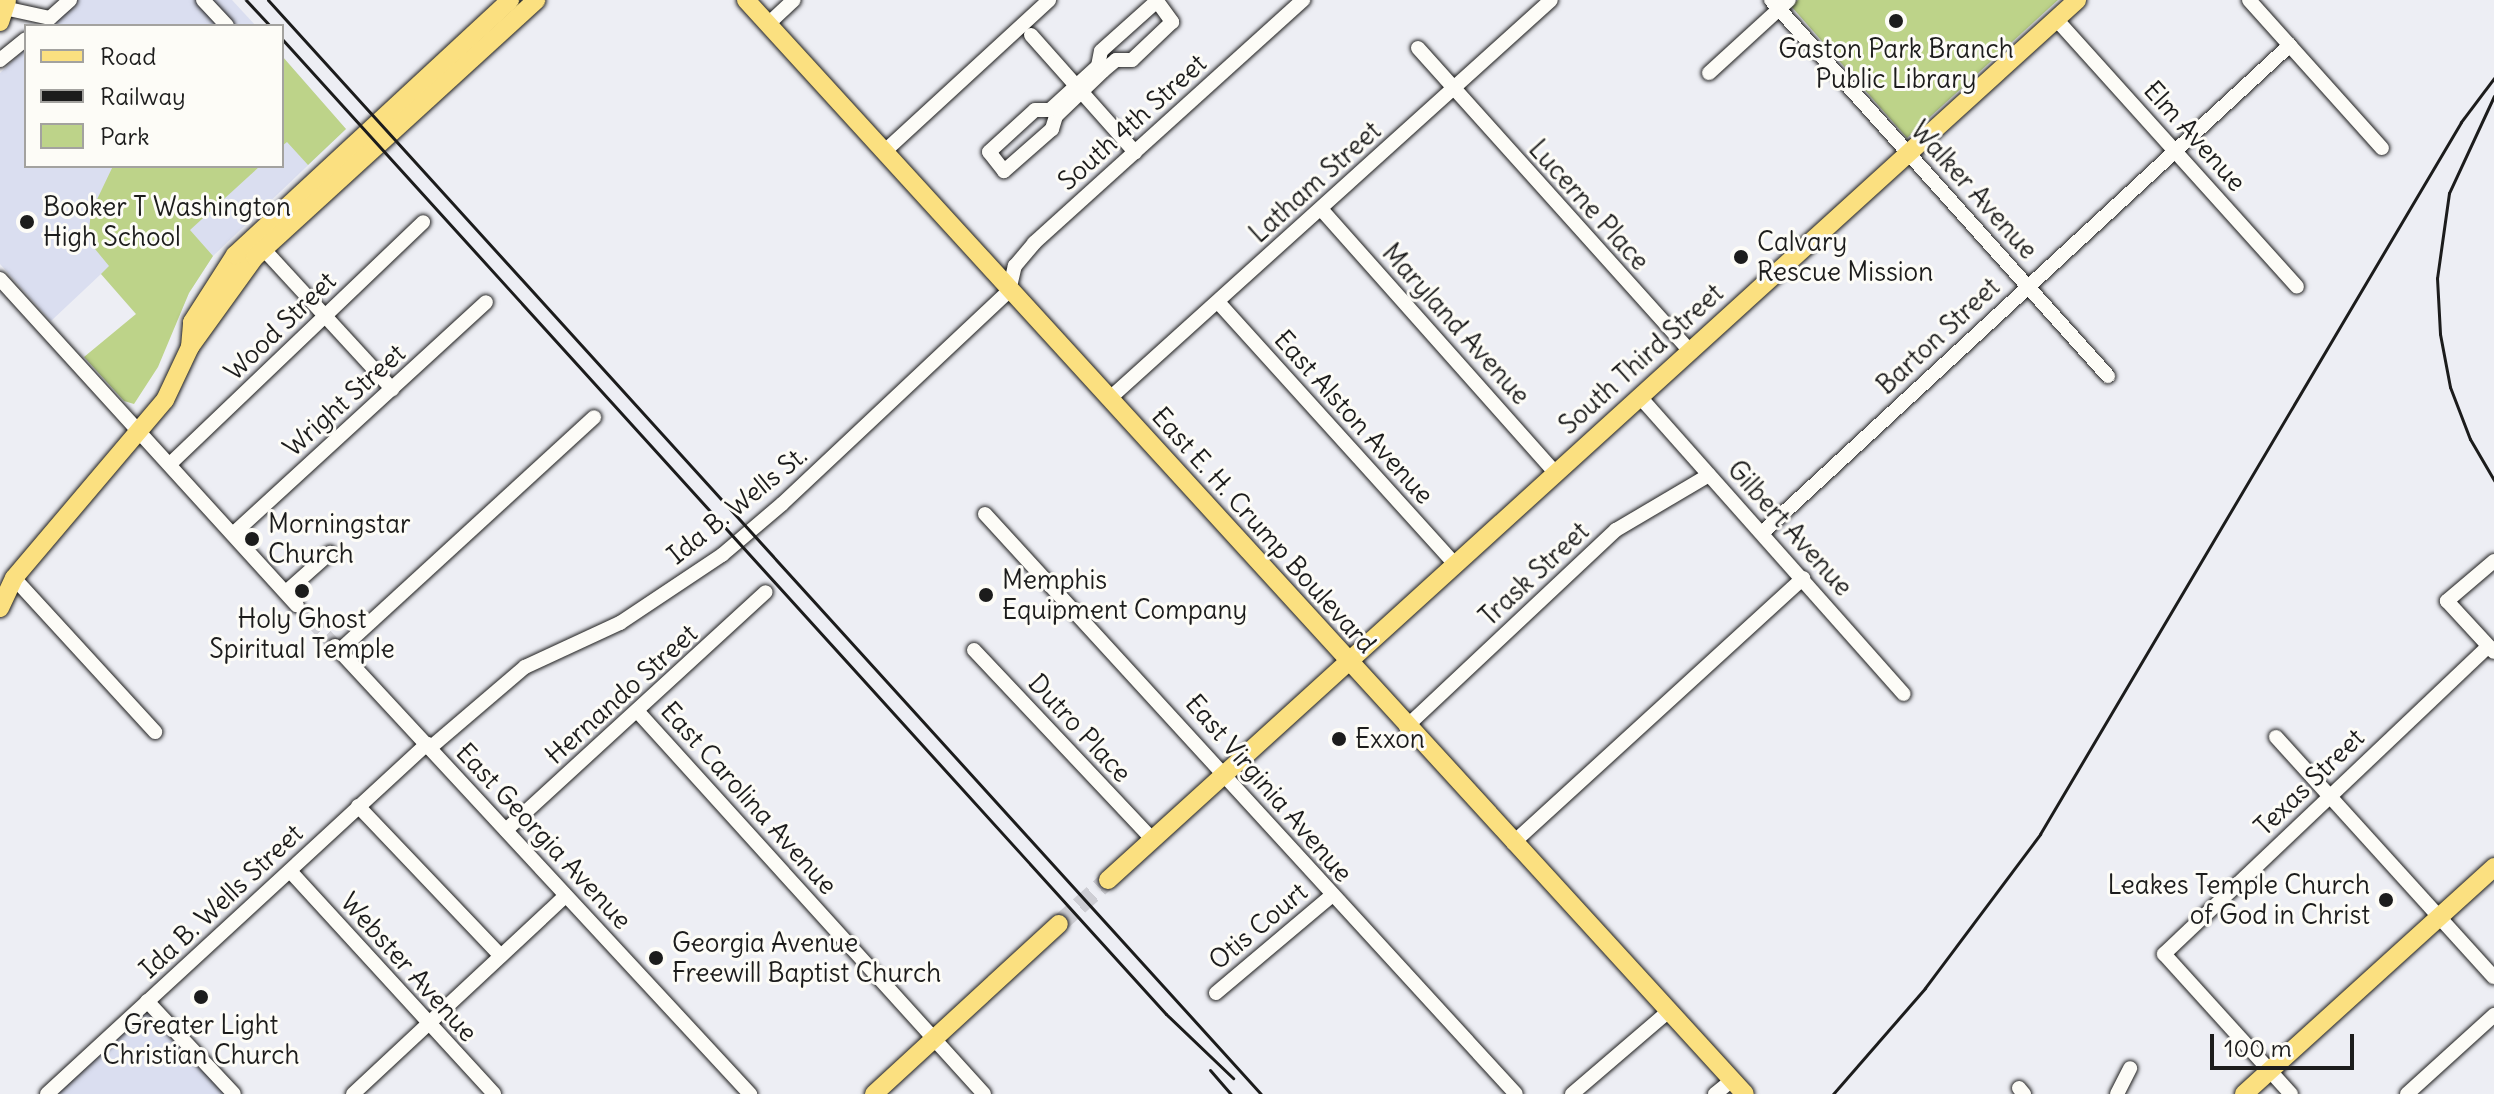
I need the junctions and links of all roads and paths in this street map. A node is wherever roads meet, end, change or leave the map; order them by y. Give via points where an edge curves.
1 (70, 0) edge
2 (203, 0) edge
3 (510, 0) edge
4 (536, 0) edge
5 (746, 0) edge
6 (794, 0) edge
7 (1049, 0) edge
8 (1303, 0) edge
9 (1551, 0) edge
10 (2077, 0) edge
11 (2249, 0) edge
12 (1780, 3) edge
13 (4, 10) edge
14 (2056, 19) junction
15 (45, 22) edge
16 (225, 24) edge
17 (768, 24) junction
18 (1031, 35) dead end
19 (24, 41) edge
20 (2290, 45) junction
21 (1418, 48) dead end
22 (0, 60) edge
23 (1101, 68) junction
24 (1709, 73) dead end
25 (1079, 88) junction
26 (1453, 90) junction
27 (1053, 113) junction
28 (2382, 148) dead end
29 (2176, 150) junction
30 (885, 151) junction
31 (1135, 152) junction
32 (1908, 152) junction
33 (1321, 209) junction
34 (423, 222) dead end
35 (258, 243) junction
36 (0, 279) edge
37 (2027, 286) junction
38 (2297, 287) dead end
39 (1009, 291) junction
40 (486, 302) dead end
41 (1218, 302) junction
42 (328, 315) junction
43 (1691, 352) junction
44 (2108, 376) dead end
45 (392, 389) junction
46 (1640, 397) junction
47 (1109, 399) junction
48 (594, 417) dead end
49 (140, 434) junction
50 (170, 464) junction
51 (1554, 471) junction
52 (1709, 475) junction
53 (985, 514) dead end
54 (1762, 533) junction
55 (233, 534) junction
56 (330, 553) dead end
57 (2494, 561) edge
58 (1454, 563) junction
59 (1803, 578) junction
60 (7, 581) edge
61 (286, 592) junction
62 (766, 592) dead end
63 (297, 605) tunnel mouth
64 (0, 608) edge
65 (2491, 649) edge
66 (974, 650) dead end
67 (1347, 660) junction
68 (1904, 694) dead end
69 (639, 713) junction
70 (1406, 727) junction
71 (155, 732) dead end
72 (2276, 737) dead end
73 (428, 746) junction
74 (1226, 772) junction
75 (2330, 795) junction
76 (358, 806) junction
77 (506, 830) junction
78 (1152, 839) junction
79 (1513, 843) junction
80 (2494, 867) edge
81 (290, 871) junction
82 (1108, 880) tunnel mouth
83 (565, 896) junction
84 (1331, 896) junction
85 (2440, 916) junction
86 (1059, 924) tunnel mouth
87 (501, 956) junction
88 (2494, 977) edge
89 (1216, 993) dead end
90 (147, 1001) junction
91 (1669, 1011) junction
92 (2494, 1015) edge
93 (428, 1023) junction
94 (935, 1039) junction
95 (2130, 1068) dead end
96 (2269, 1071) junction
97 (1732, 1080) junction
98 (47, 1094) edge
99 (234, 1094) edge
100 (353, 1094) edge
101 (494, 1094) edge
102 (750, 1094) edge
103 (874, 1094) edge
104 (984, 1094) edge
105 (1516, 1094) edge
106 (1572, 1094) edge
107 (1715, 1094) edge
108 (1745, 1094) edge
109 (2117, 1094) edge
110 (2244, 1094) edge
111 (2291, 1094) edge
112 (2407, 1094) edge

1 - 15 street
2 - 16 street
3 - 35 main road
4 - 35 main road
5 - 17 main road, East E. H. Crump Boulevard
6 - 17 street
7 - 30 street
8 - 31 street, South 4th Street
9 - 26 street, Latham Street
10 - 14 main road, South Third Street
11 - 20 street
12 - 24 street
12 - 32 street, Walker Avenue
13 - 15 street
14 - 29 street, Elm Avenue
14 - 32 main road, South Third Street
17 - 30 main road, East E. H. Crump Boulevard
18 - 25 street
19 - 22 street
20 - 28 street
20 - 29 street, Barton Street
21 - 26 street, Lucerne Place
23 - 23 street via 1132,60 1172,22 1157,1 1101,51
23 - 25 street
25 - 27 street
25 - 31 street
26 - 33 street, Latham Street
26 - 43 street, Lucerne Place
27 - 27 street via 1035,110 989,152 1004,171 1052,129
29 - 37 street, Barton Street
29 - 38 street, Elm Avenue
30 - 39 main road, East E. H. Crump Boulevard
31 - 39 street, South 4th Street via 1034,243 1015,266
32 - 37 street, Walker Avenue
32 - 43 main road, South Third Street
33 - 41 street, Latham Street
33 - 51 street, Maryland Avenue
34 - 42 street, Wood Street
35 - 42 street
35 - 49 main road
36 - 49 street
37 - 44 street, Walker Avenue
37 - 54 street, Barton Street
39 - 47 main road, East E. H. Crump Boulevard
39 - 73 street, Ida B. Wells St. via 722,555 620,623 525,667
40 - 45 street, Wright Street
41 - 47 street, Latham Street
41 - 58 street, East Alston Avenue
42 - 45 street
42 - 50 street, Wood Street
43 - 46 main road, South Third Street
45 - 55 street, Wright Street
46 - 51 main road, South Third Street
46 - 52 street, Gilbert Avenue
47 - 67 main road, East E. H. Crump Boulevard
48 - 73 street, East Georgia Avenue via 337,648
49 - 50 street
49 - 60 main road
50 - 55 street
51 - 58 main road, South Third Street
52 - 54 street, Gilbert Avenue
52 - 70 street, Trask Street via 1616,530
53 - 74 street, East Virginia Avenue
54 - 59 street, Gilbert Avenue
55 - 61 street
56 - 61 street
57 - 65 street via 2447,601
58 - 67 main road, South Third Street
59 - 68 street, Gilbert Avenue
59 - 79 street
60 - 64 main road
60 - 71 street
61 - 63 street
62 - 69 street, Hernando Street
65 - 75 street, Texas Street
66 - 78 street, Dutro Place
67 - 70 main road, East E. H. Crump Boulevard
67 - 74 main road, South Third Street
69 - 77 street, Hernando Street
69 - 94 street, East Carolina Avenue
70 - 79 main road, East E. H. Crump Boulevard
72 - 75 street
73 - 76 street, Ida B. Wells Street
73 - 77 street, East Georgia Avenue
74 - 78 main road, South Third Street
74 - 84 street, East Virginia Avenue
75 - 85 street
75 - 96 street, Texas Street via 2164,954
76 - 81 street, Ida B. Wells Street
76 - 87 street
77 - 83 street, East Georgia Avenue
78 - 82 main road, South Third Street
79 - 91 main road, East E. H. Crump Boulevard
80 - 85 main road
81 - 90 street, Ida B. Wells Street
81 - 93 street, Webster Avenue
83 - 87 street
83 - 102 street, East Georgia Avenue
84 - 89 street, Otis Court
84 - 105 street, East Virginia Avenue
85 - 88 street
85 - 96 main road
86 - 94 main road
87 - 93 street
90 - 98 street, Ida B. Wells Street
90 - 99 street
91 - 97 main road, East E. H. Crump Boulevard
91 - 106 street
92 - 112 street
93 - 100 street
93 - 101 street, Webster Avenue
94 - 103 main road
94 - 104 street, East Carolina Avenue
95 - 109 street
96 - 110 main road
96 - 111 street
97 - 107 street
97 - 108 main road, East E. H. Crump Boulevard

